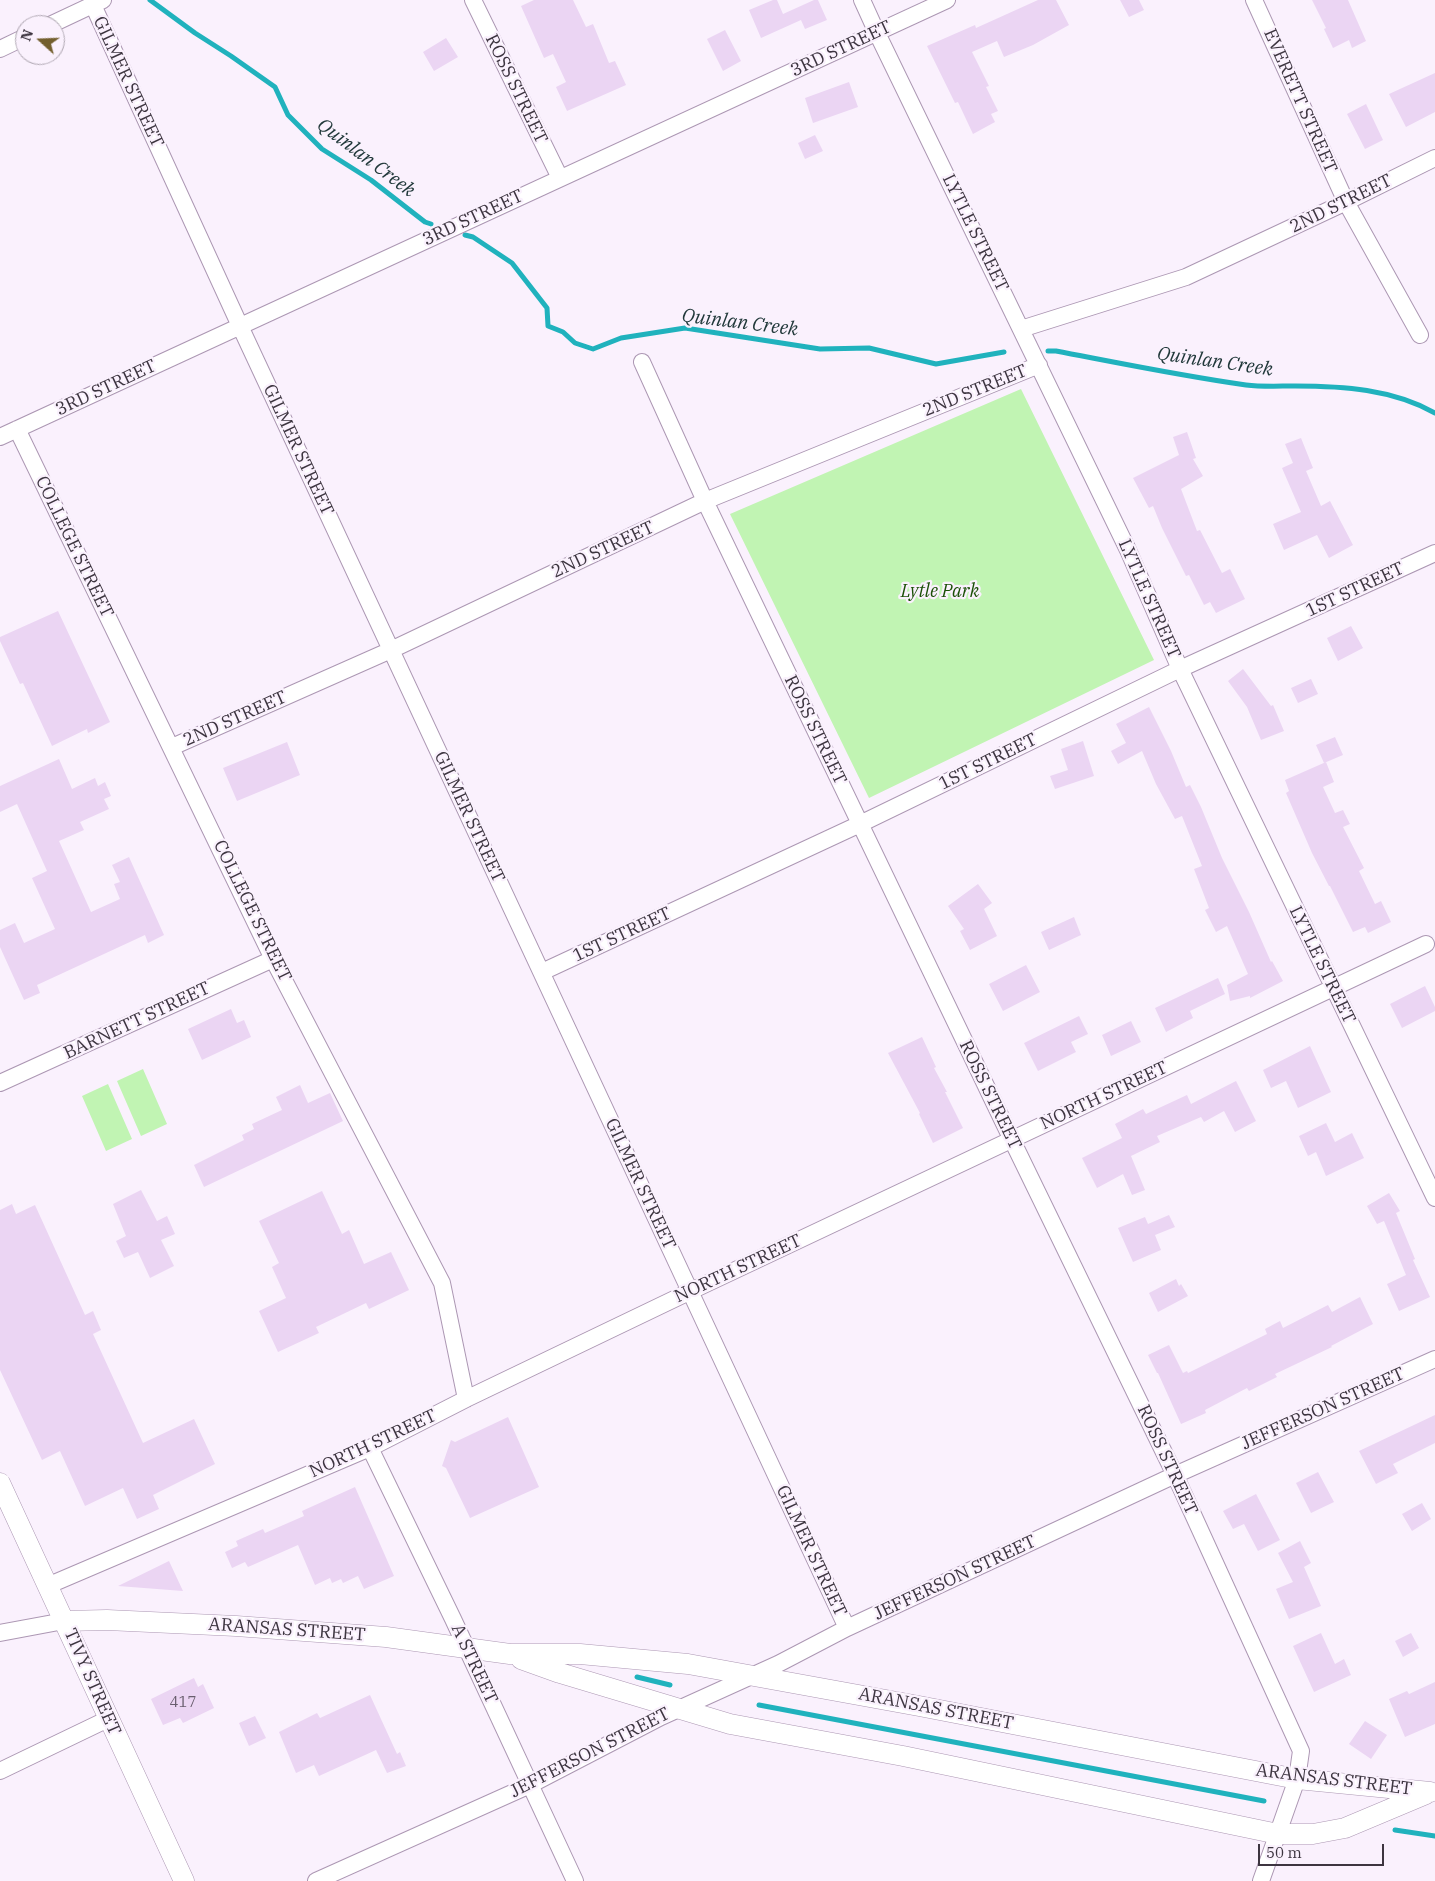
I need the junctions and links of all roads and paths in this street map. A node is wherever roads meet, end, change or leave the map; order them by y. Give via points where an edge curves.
1 (473, 0) edge
2 (862, 0) edge
3 (947, 0) edge
4 (1254, 0) edge
5 (98, 2) edge
6 (65, 18) edge
7 (877, 33) junction
8 (15, 42) edge
9 (0, 49) edge
10 (1435, 158) edge
11 (560, 178) junction
12 (1346, 202) junction
13 (240, 326) junction
14 (1021, 329) junction
15 (1420, 335) dead end
16 (642, 362) dead end
17 (1039, 365) junction
18 (17, 429) junction
19 (0, 437) edge
20 (705, 501) junction
21 (1435, 553) edge
22 (391, 650) junction
23 (1180, 669) junction
24 (172, 747) junction
25 (860, 824) junction
26 (1426, 944) dead end
27 (273, 958) junction
28 (542, 972) junction
29 (1333, 988) junction
30 (0, 1083) edge
31 (1012, 1140) junction
32 (1435, 1198) edge
33 (691, 1291) junction
34 (1435, 1359) edge
35 (466, 1399) junction
36 (370, 1448) junction
37 (1175, 1475) junction
38 (0, 1483) edge
39 (48, 1586) junction
40 (64, 1621) junction
41 (847, 1628) junction
42 (0, 1634) edge
43 (467, 1647) junction
44 (510, 1654) junction
45 (752, 1676) junction
46 (679, 1709) junction
47 (108, 1719) junction
48 (0, 1771) edge
49 (1297, 1779) junction
50 (530, 1785) junction
51 (1432, 1791) edge
52 (1278, 1834) junction
53 (184, 1881) edge
54 (316, 1881) edge
55 (575, 1881) edge
56 (1261, 1881) edge

1 - 11 street, ROSS STREET
2 - 7 street, LYTLE STREET
3 - 7 street, 3RD STREET
4 - 12 street, EVERETT STREET
5 - 6 street
5 - 13 street, GILMER STREET
7 - 11 street, 3RD STREET
7 - 14 street, LYTLE STREET
8 - 9 street
10 - 12 street, 2ND STREET
11 - 13 street, 3RD STREET
12 - 14 street, 2ND STREET via 1186,277
12 - 15 street, EVERETT STREET
13 - 18 street, 3RD STREET
13 - 22 street, GILMER STREET
14 - 17 street, LYTLE STREET
16 - 20 street, ROSS STREET
17 - 20 street, 2ND STREET
17 - 23 street, LYTLE STREET via 1128,550
18 - 19 street, 3RD STREET
18 - 24 street, COLLEGE STREET
20 - 22 street, 2ND STREET
20 - 25 street, ROSS STREET
21 - 23 street, 1ST STREET
22 - 24 street, 2ND STREET
22 - 28 street, GILMER STREET
23 - 25 street, 1ST STREET
23 - 29 street, LYTLE STREET
24 - 27 street, COLLEGE STREET
25 - 28 street, 1ST STREET
25 - 31 street, ROSS STREET
26 - 29 street, NORTH STREET
27 - 30 street, BARNETT STREET
27 - 35 street, COLLEGE STREET via 442,1283
28 - 33 street, GILMER STREET
29 - 31 street, NORTH STREET
29 - 32 street, LYTLE STREET
31 - 33 street, NORTH STREET
31 - 37 street, ROSS STREET
33 - 35 street, NORTH STREET
33 - 41 street, GILMER STREET
34 - 37 street, JEFFERSON STREET
35 - 36 street, NORTH STREET
36 - 39 street, NORTH STREET
36 - 43 street, A STREET
37 - 41 street, JEFFERSON STREET
37 - 49 street, ROSS STREET via 1302,1751
38 - 39 street, TIVY STREET
39 - 40 street, TIVY STREET
40 - 42 street
40 - 43 street, ARANSAS STREET via 236,1626 386,1637
40 - 47 street, TIVY STREET
41 - 45 street, JEFFERSON STREET
43 - 44 street, ARANSAS STREET
43 - 50 street, A STREET
44 - 45 street, ARANSAS STREET via 580,1654 688,1664
44 - 46 street, ARANSAS STREET via 560,1673
45 - 46 street, JEFFERSON STREET
45 - 49 street, ARANSAS STREET
46 - 50 street, JEFFERSON STREET
46 - 52 street, ARANSAS STREET via 730,1724 903,1756
47 - 48 street
47 - 53 street, TIVY STREET
49 - 51 street, ARANSAS STREET
49 - 52 street, ROSS STREET
50 - 54 street, JEFFERSON STREET
50 - 55 street, A STREET
51 - 52 street, ARANSAS STREET via 1346,1828 1313,1834
52 - 56 street, ROSS STREET

